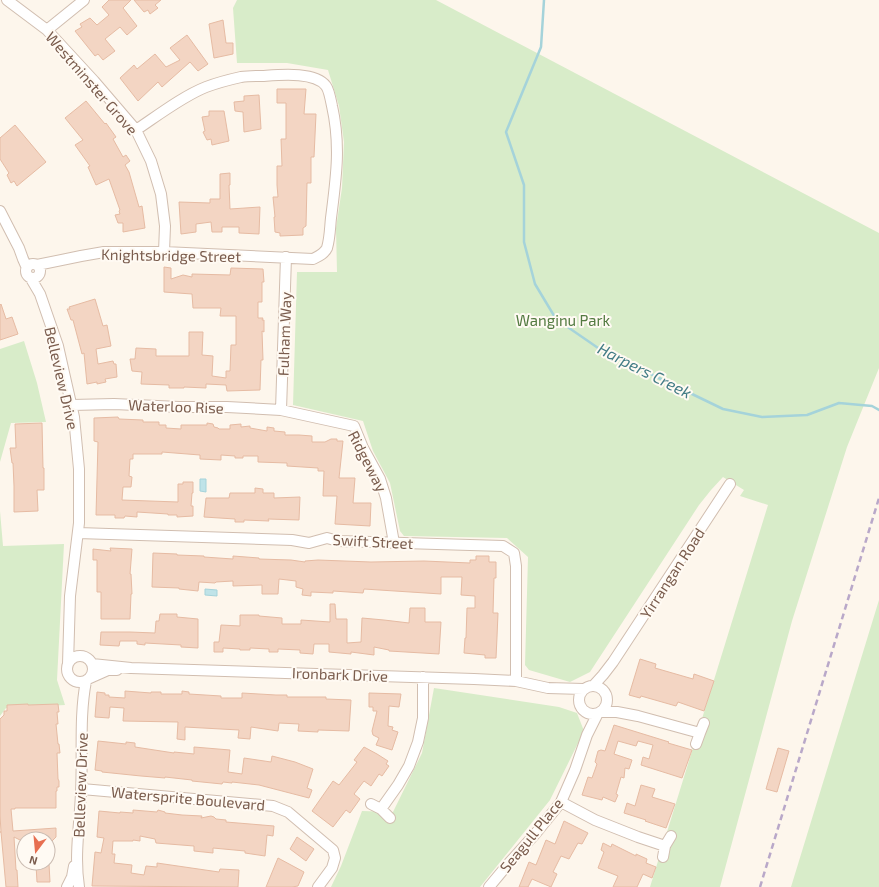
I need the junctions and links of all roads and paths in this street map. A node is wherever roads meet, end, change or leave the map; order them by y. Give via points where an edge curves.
1 (7, 0) edge
2 (84, 0) edge
3 (47, 30) junction
4 (136, 130) junction
5 (0, 211) edge
6 (164, 252) junction
7 (286, 257) junction
8 (35, 270) junction
9 (72, 405) junction
10 (281, 410) junction
11 (730, 484) dead end
12 (78, 533) junction
13 (394, 543) junction
14 (68, 630) junction
15 (84, 657) junction
16 (613, 662) junction
17 (68, 664) junction
18 (92, 664) junction
19 (131, 668) junction
20 (423, 677) junction
21 (71, 679) junction
22 (88, 679) junction
23 (516, 681) junction
24 (593, 686) junction
25 (548, 688) junction
26 (583, 689) junction
27 (606, 696) junction
28 (582, 707) junction
29 (600, 712) junction
30 (82, 714) junction
31 (638, 716) junction
32 (587, 736) junction
33 (696, 744) dead end
34 (82, 789) junction
35 (561, 802) junction
36 (371, 804) dead end
37 (381, 809) junction
38 (390, 818) dead end
39 (670, 836) dead end
40 (665, 846) junction
41 (77, 856) junction
42 (663, 858) dead end
43 (67, 887) edge
44 (79, 887) edge
45 (318, 887) edge
46 (489, 887) edge

1 - 3 street, Westminster Grove
2 - 3 street
3 - 4 street, Westminster Grove
4 - 6 street, Westminster Grove via 151,160 161,194 165,226
4 - 7 street, Knightsbridge Street via 206,87 240,77 288,74 319,80 326,86 330,98 337,146 337,172 329,239 322,254 313,259
5 - 8 street, Belleview Drive via 23,259
6 - 7 street, Knightsbridge Street
6 - 8 street, Knightsbridge Street via 104,252 57,261
7 - 10 street, Fulham Way
8 - 9 street, Belleview Drive via 40,294 58,346
9 - 10 street, Waterloo Rise via 114,404
9 - 12 street, Belleview Drive via 79,469
10 - 13 street, Ridgeway via 354,426 380,479
11 - 16 street, Yirrangan Road
12 - 13 street, Swift Street via 292,540 309,543 328,538 338,541
12 - 14 street, Belleview Drive
13 - 23 street, Swift Street via 503,546 514,553
14 - 15 street
14 - 17 street, Belleview Drive
15 - 17 street via 76,657
15 - 18 street
16 - 24 street, Yirrangan Road
16 - 27 street, Yirrangan Road via 607,676
17 - 21 street via 67,672
18 - 19 street, Ironbark Drive
18 - 22 street via 93,671
19 - 20 street, Ironbark Drive
19 - 22 street, Ironbark Drive via 108,670
20 - 23 street, Ironbark Drive
20 - 37 street via 423,718 418,742 409,766
21 - 22 street via 78,683
21 - 30 street, Belleview Drive via 78,690
22 - 30 street, Belleview Drive
23 - 25 street, Ironbark Drive
24 - 26 street
24 - 27 street via 600,687
25 - 26 street, Ironbark Drive
25 - 28 street, Ironbark Drive via 569,696
26 - 28 street via 579,698
27 - 29 street via 607,704
27 - 31 street via 618,707
28 - 29 street via 591,714
28 - 32 street, Seagull Place via 588,721
29 - 31 street
29 - 32 street, Seagull Place
30 - 34 street, Belleview Drive
31 - 33 street via 702,728
32 - 35 street, Seagull Place
34 - 41 street, Belleview Drive
34 - 45 street, Watersprite Boulevard via 273,806 288,812 333,850 335,858 332,868
35 - 40 street via 595,820
35 - 46 street, Seagull Place
36 - 37 street
37 - 38 street
39 - 40 street
40 - 42 street
41 - 43 street, Belleview Drive
41 - 44 street, Belleview Drive

